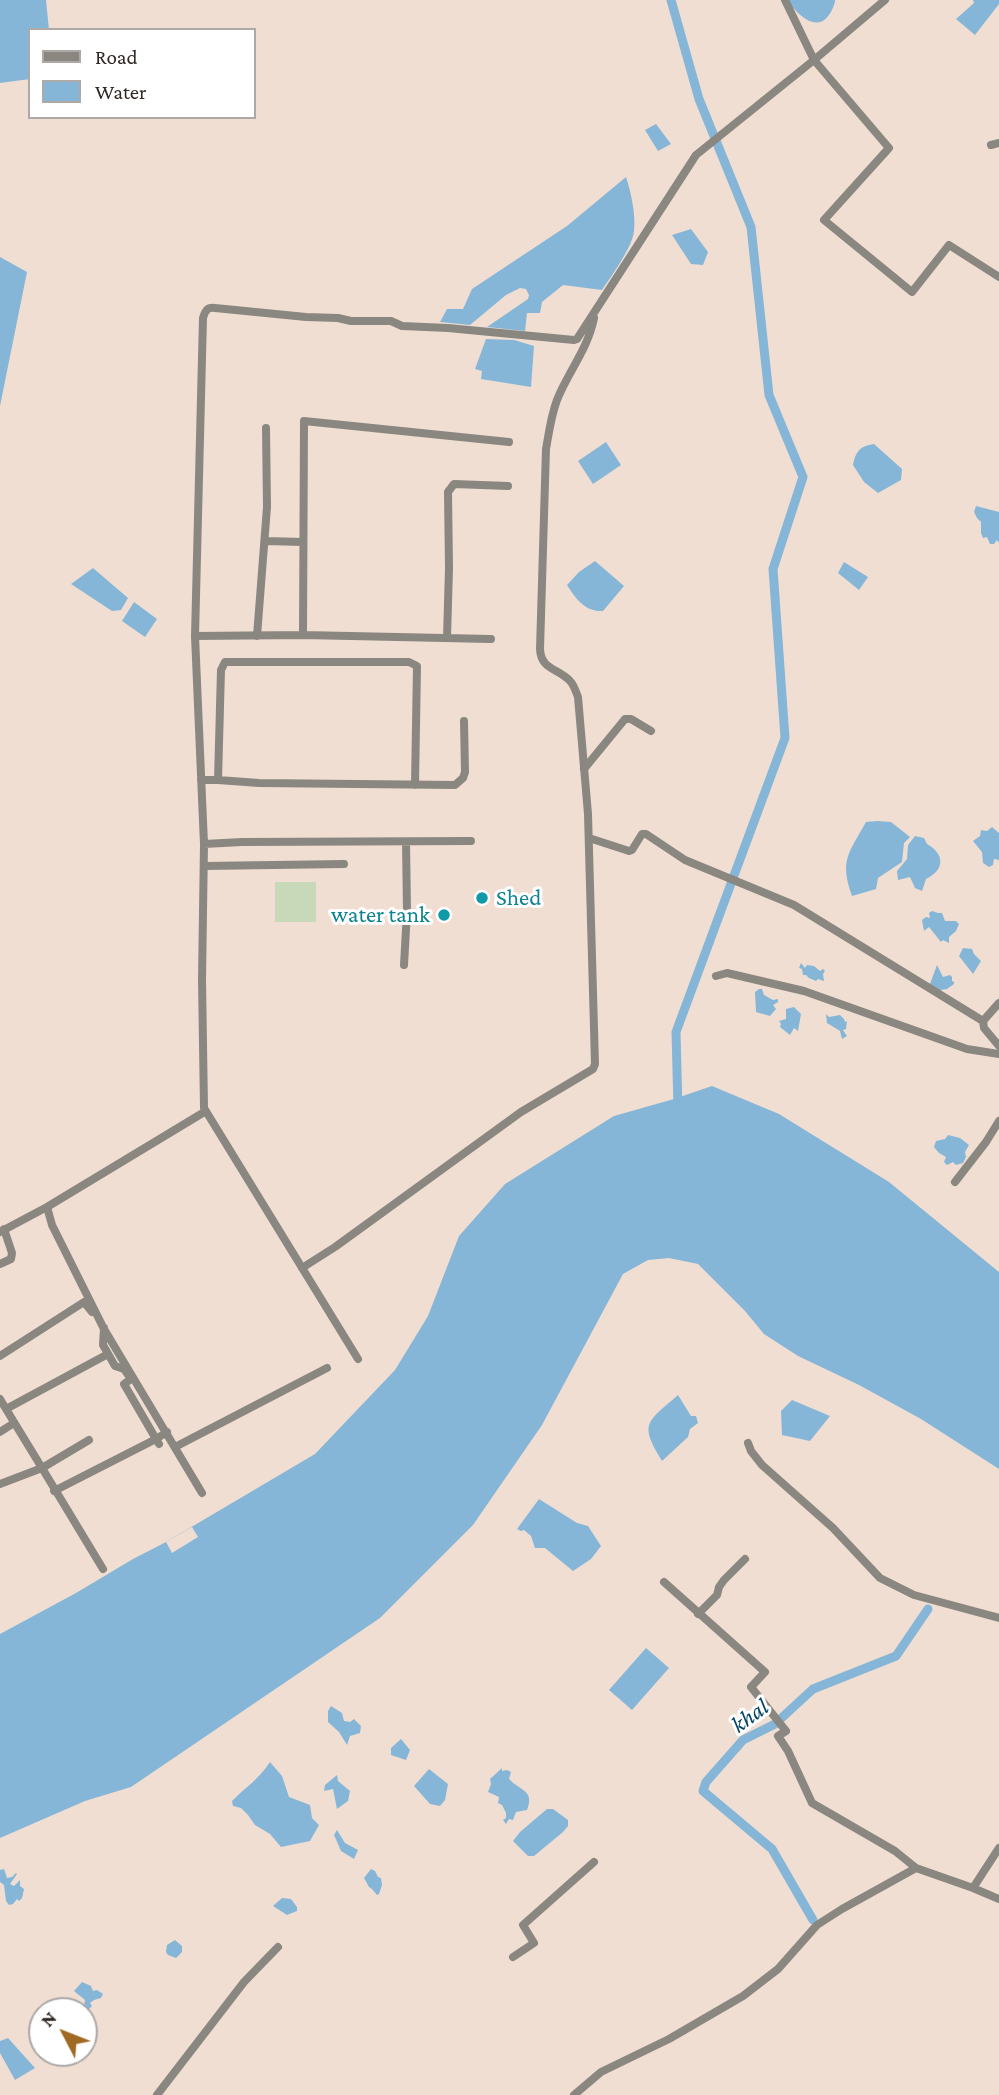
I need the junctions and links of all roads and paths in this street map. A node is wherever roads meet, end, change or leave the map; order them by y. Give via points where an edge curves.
1 (785, 0) edge
2 (885, 0) edge
3 (814, 60) junction
4 (999, 277) edge
5 (595, 311) junction
6 (266, 428) dead end
7 (509, 442) dead end
8 (508, 485) dead end
9 (265, 541) junction
10 (303, 542) junction
11 (303, 635) junction
12 (195, 636) junction
13 (257, 636) junction
14 (447, 638) junction
15 (491, 639) dead end
16 (464, 721) dead end
17 (651, 730) dead end
18 (584, 769) junction
19 (201, 780) junction
20 (218, 780) junction
21 (415, 785) junction
22 (589, 838) junction
23 (471, 841) dead end
24 (407, 842) junction
25 (204, 844) junction
26 (344, 864) dead end
27 (204, 866) junction
28 (404, 965) dead end
29 (716, 976) dead end
30 (999, 1003) edge
31 (983, 1021) junction
32 (999, 1046) edge
33 (999, 1054) edge
34 (206, 1111) junction
35 (999, 1121) edge
36 (956, 1182) dead end
37 (47, 1207) junction
38 (2, 1231) edge
39 (0, 1264) edge
40 (302, 1268) junction
41 (104, 1329) junction
42 (108, 1354) junction
43 (0, 1356) edge
44 (358, 1359) dead end
45 (327, 1368) dead end
46 (0, 1399) edge
47 (6, 1409) junction
48 (14, 1423) junction
49 (0, 1432) edge
50 (167, 1432) junction
51 (89, 1440) dead end
52 (158, 1442) junction
53 (748, 1443) dead end
54 (175, 1447) junction
55 (42, 1468) junction
56 (0, 1484) edge
57 (54, 1491) junction
58 (202, 1493) dead end
59 (745, 1559) dead end
60 (103, 1569) dead end
61 (664, 1583) dead end
62 (698, 1614) junction
63 (999, 1618) edge
64 (999, 1848) edge
65 (594, 1862) dead end
66 (916, 1868) junction
67 (973, 1888) junction
68 (999, 1899) edge
69 (278, 1947) dead end
70 (513, 1957) dead end
71 (157, 2095) edge
72 (574, 2095) edge

1 - 3 street
2 - 3 street
3 - 4 street via 889,148 824,220 912,292 949,245
3 - 5 street via 696,155
5 - 12 street via 574,340 402,326 391,321 210,307 205,311
5 - 18 street via 587,342 551,418 544,514 541,658 571,682 578,697
6 - 9 street
7 - 10 street via 304,421
8 - 14 street via 454,484 448,492
9 - 10 street
9 - 13 street
10 - 11 street
11 - 13 street
11 - 14 street
12 - 13 street
12 - 19 street
14 - 15 street
16 - 21 street via 463,778 455,785
17 - 18 street via 625,719
18 - 22 street
19 - 20 street
19 - 25 street
20 - 21 street
20 - 21 street via 221,670 225,662 409,662 417,666
22 - 31 street via 629,851 646,834 685,860 794,905
22 - 40 street via 593,1069 521,1112
23 - 24 street
24 - 25 street
24 - 28 street
25 - 27 street
26 - 27 street
27 - 34 street
29 - 33 street via 727,973 804,991 967,1049
30 - 31 street
31 - 32 street
34 - 37 street
34 - 40 street
35 - 36 street
37 - 38 street
37 - 41 street
38 - 39 street via 12,1253 11,1259
40 - 44 street
41 - 42 street via 103,1345
41 - 43 street via 84,1302
41 - 50 street
42 - 47 street
42 - 52 street via 131,1379 124,1384
45 - 54 street
46 - 47 street
47 - 48 street
48 - 49 street
48 - 55 street
50 - 52 street
50 - 54 street
51 - 55 street
52 - 57 street
53 - 63 street via 762,1465 833,1528 880,1578 914,1595
54 - 58 street
55 - 56 street
55 - 57 street
57 - 60 street
59 - 62 street
61 - 62 street
62 - 66 street via 765,1672 751,1687 786,1731 778,1736 812,1803
64 - 67 street
65 - 70 street via 523,1926 534,1943
66 - 67 street
66 - 72 street via 817,1925 778,1969 743,1996 601,2072
67 - 68 street
69 - 71 street via 244,1982

